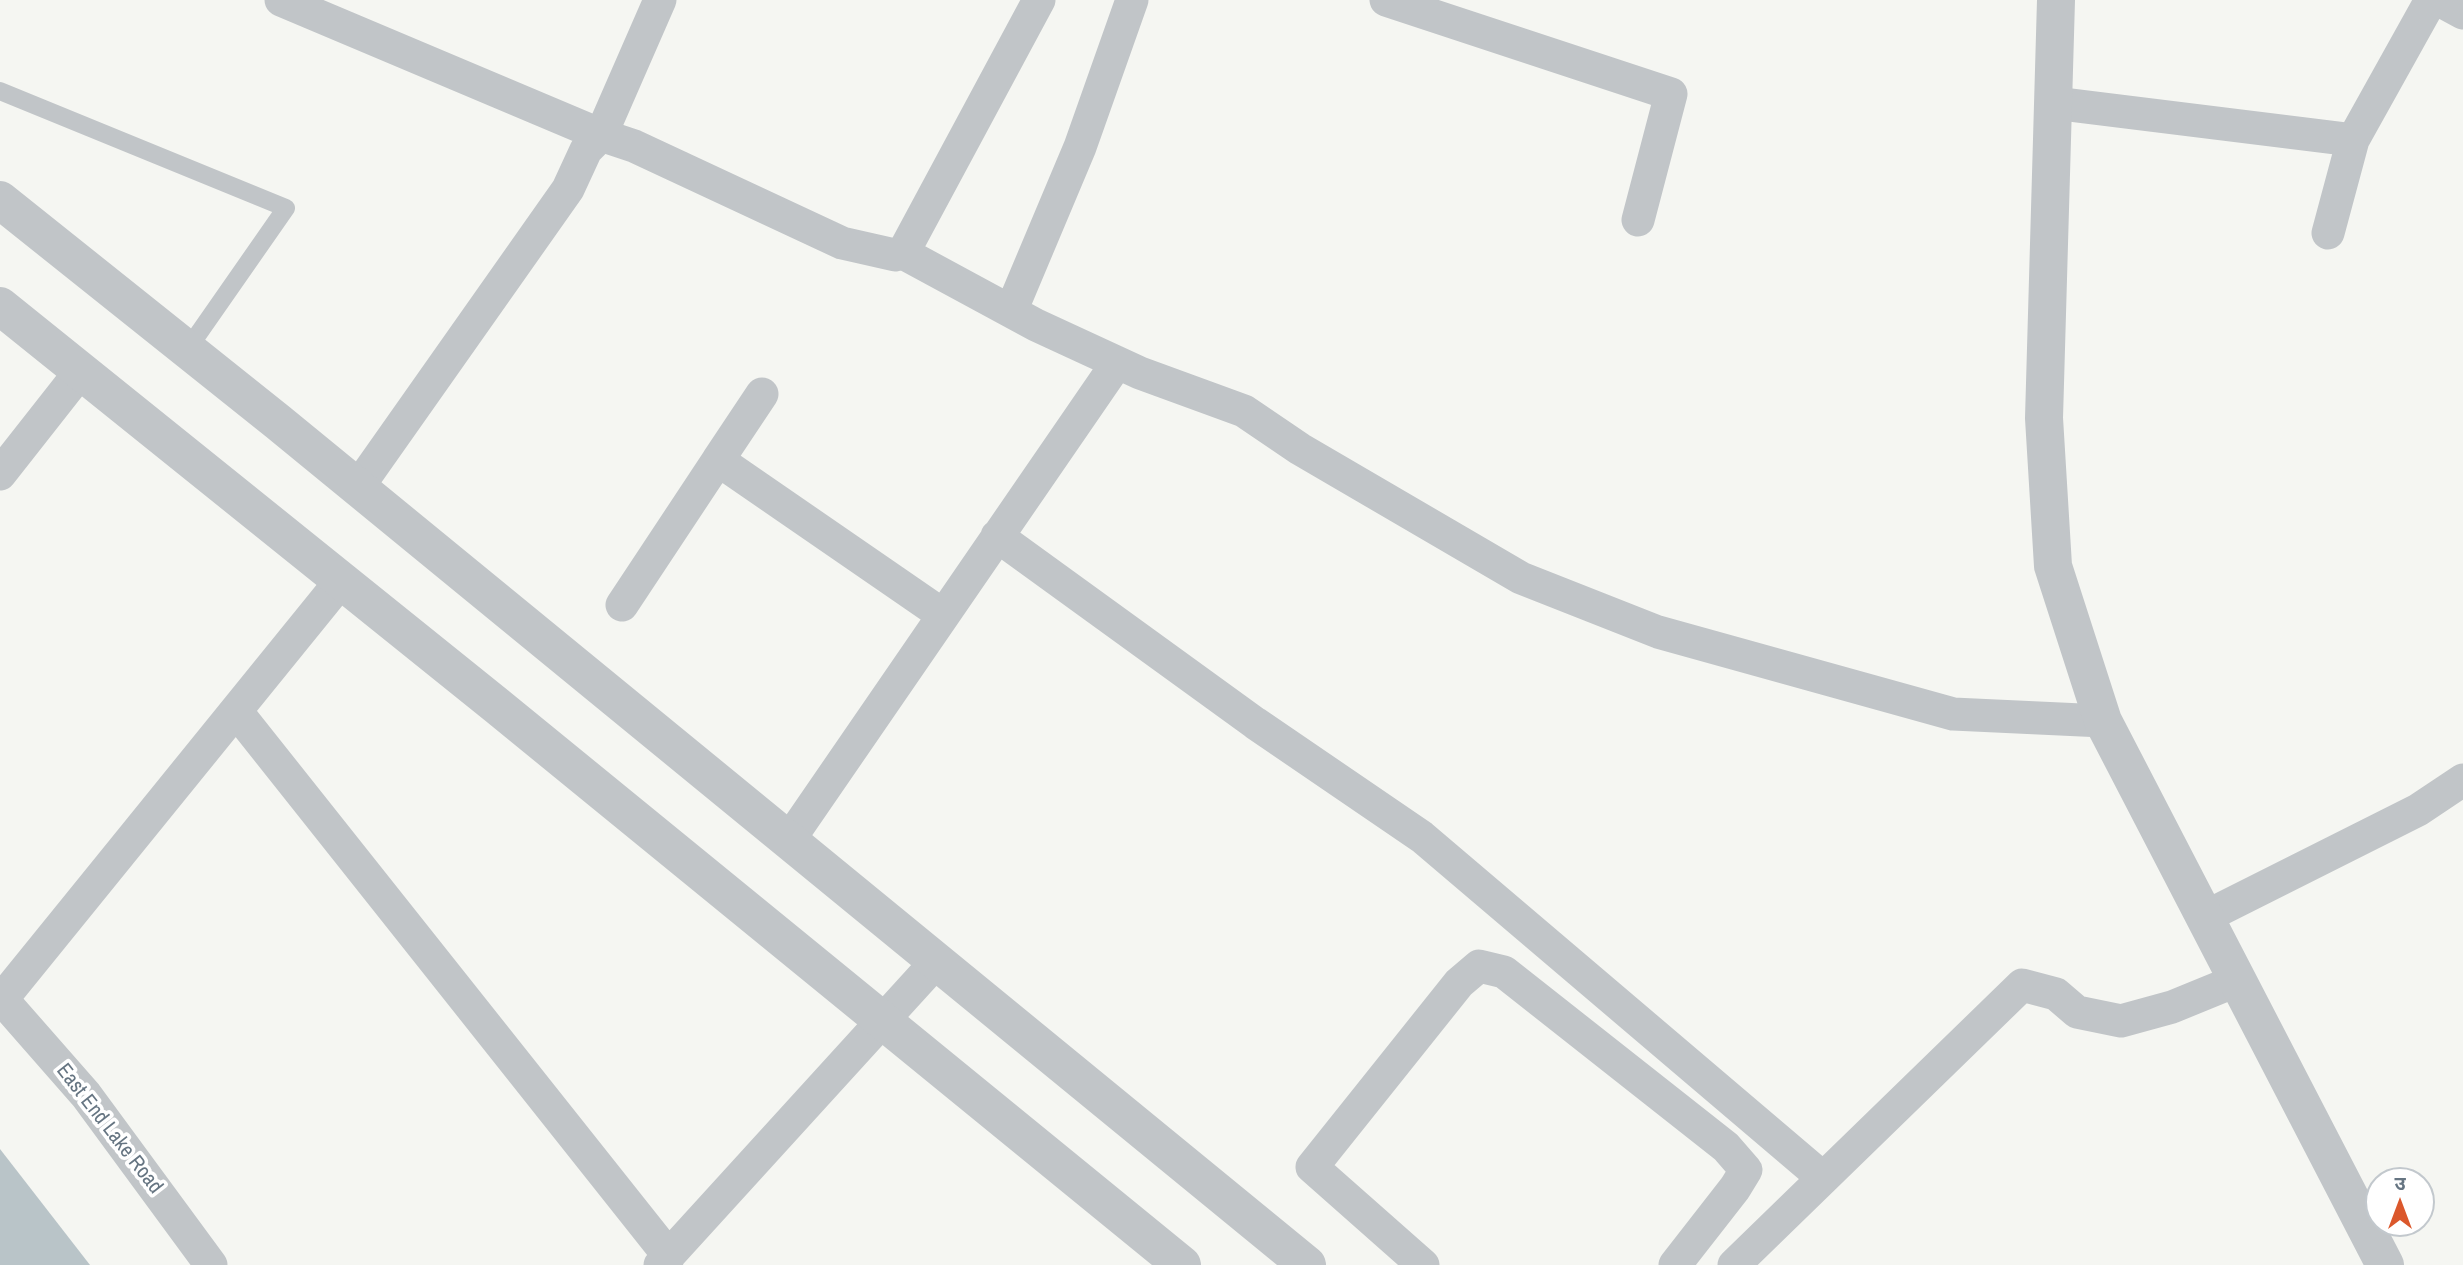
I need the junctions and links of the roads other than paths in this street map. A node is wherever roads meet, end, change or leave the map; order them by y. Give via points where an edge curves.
1 (281, 0) edge
2 (660, 0) edge
3 (1039, 0) edge
4 (1132, 0) edge
5 (1386, 0) edge
6 (2056, 0) edge
7 (2431, 0) edge
8 (2439, 0) edge
9 (2463, 13) edge
10 (0, 91) edge
11 (2054, 103) junction
12 (601, 135) junction
13 (2353, 140) junction
14 (0, 200) edge
15 (1638, 220) dead end
16 (2328, 233) dead end
17 (903, 253) junction
18 (0, 306) edge
19 (1011, 311) junction
20 (187, 349) junction
21 (1117, 363) junction
22 (81, 371) junction
23 (762, 394) dead end
24 (718, 460) junction
25 (0, 474) edge
26 (358, 487) junction
27 (997, 536) junction
28 (341, 580) junction
29 (622, 605) dead end
30 (943, 615) junction
31 (236, 711) junction
32 (2103, 721) junction
33 (2456, 793) edge
34 (789, 840) junction
35 (2206, 917) junction
36 (937, 961) junction
37 (2238, 980) junction
38 (1, 998) edge
39 (884, 1022) junction
40 (1823, 1178) junction
41 (665, 1261) edge
42 (211, 1265) edge
43 (1182, 1265) edge
44 (1307, 1265) edge
45 (1423, 1265) edge
46 (1675, 1265) edge
47 (1734, 1265) edge
48 (2385, 1265) edge

1 - 12 street
2 - 12 street
3 - 17 street
4 - 19 street via 1080,147
5 - 15 street via 1671,94
6 - 11 street
7 - 13 street
8 - 9 street
10 - 20 lane via 286,208
11 - 13 street
11 - 32 street via 2044,418 2053,566
12 - 17 street via 842,243
12 - 26 street via 586,150 568,189
13 - 16 street
14 - 20 street
17 - 19 street
18 - 22 street
19 - 21 street
20 - 26 street
21 - 27 street
21 - 32 street via 1244,411 1300,449 1521,578 1658,632 1953,714
22 - 25 street
22 - 28 street
23 - 24 street
24 - 29 street
24 - 30 street
26 - 34 street
27 - 30 street
27 - 40 street via 1422,837
28 - 31 street
28 - 39 street
30 - 34 street
31 - 38 street
31 - 41 street
32 - 35 street
33 - 35 street
34 - 36 street
35 - 37 street
36 - 39 street
36 - 44 street
37 - 40 street via 2172,1007 2121,1021 2077,1012 2056,994 2022,985
37 - 48 street
38 - 42 street, East End Lake Road via 86,1095
39 - 41 street
39 - 43 street
40 - 47 street
45 - 46 street via 1312,1167 1459,983 1479,966 1504,972 1726,1147 1746,1170

